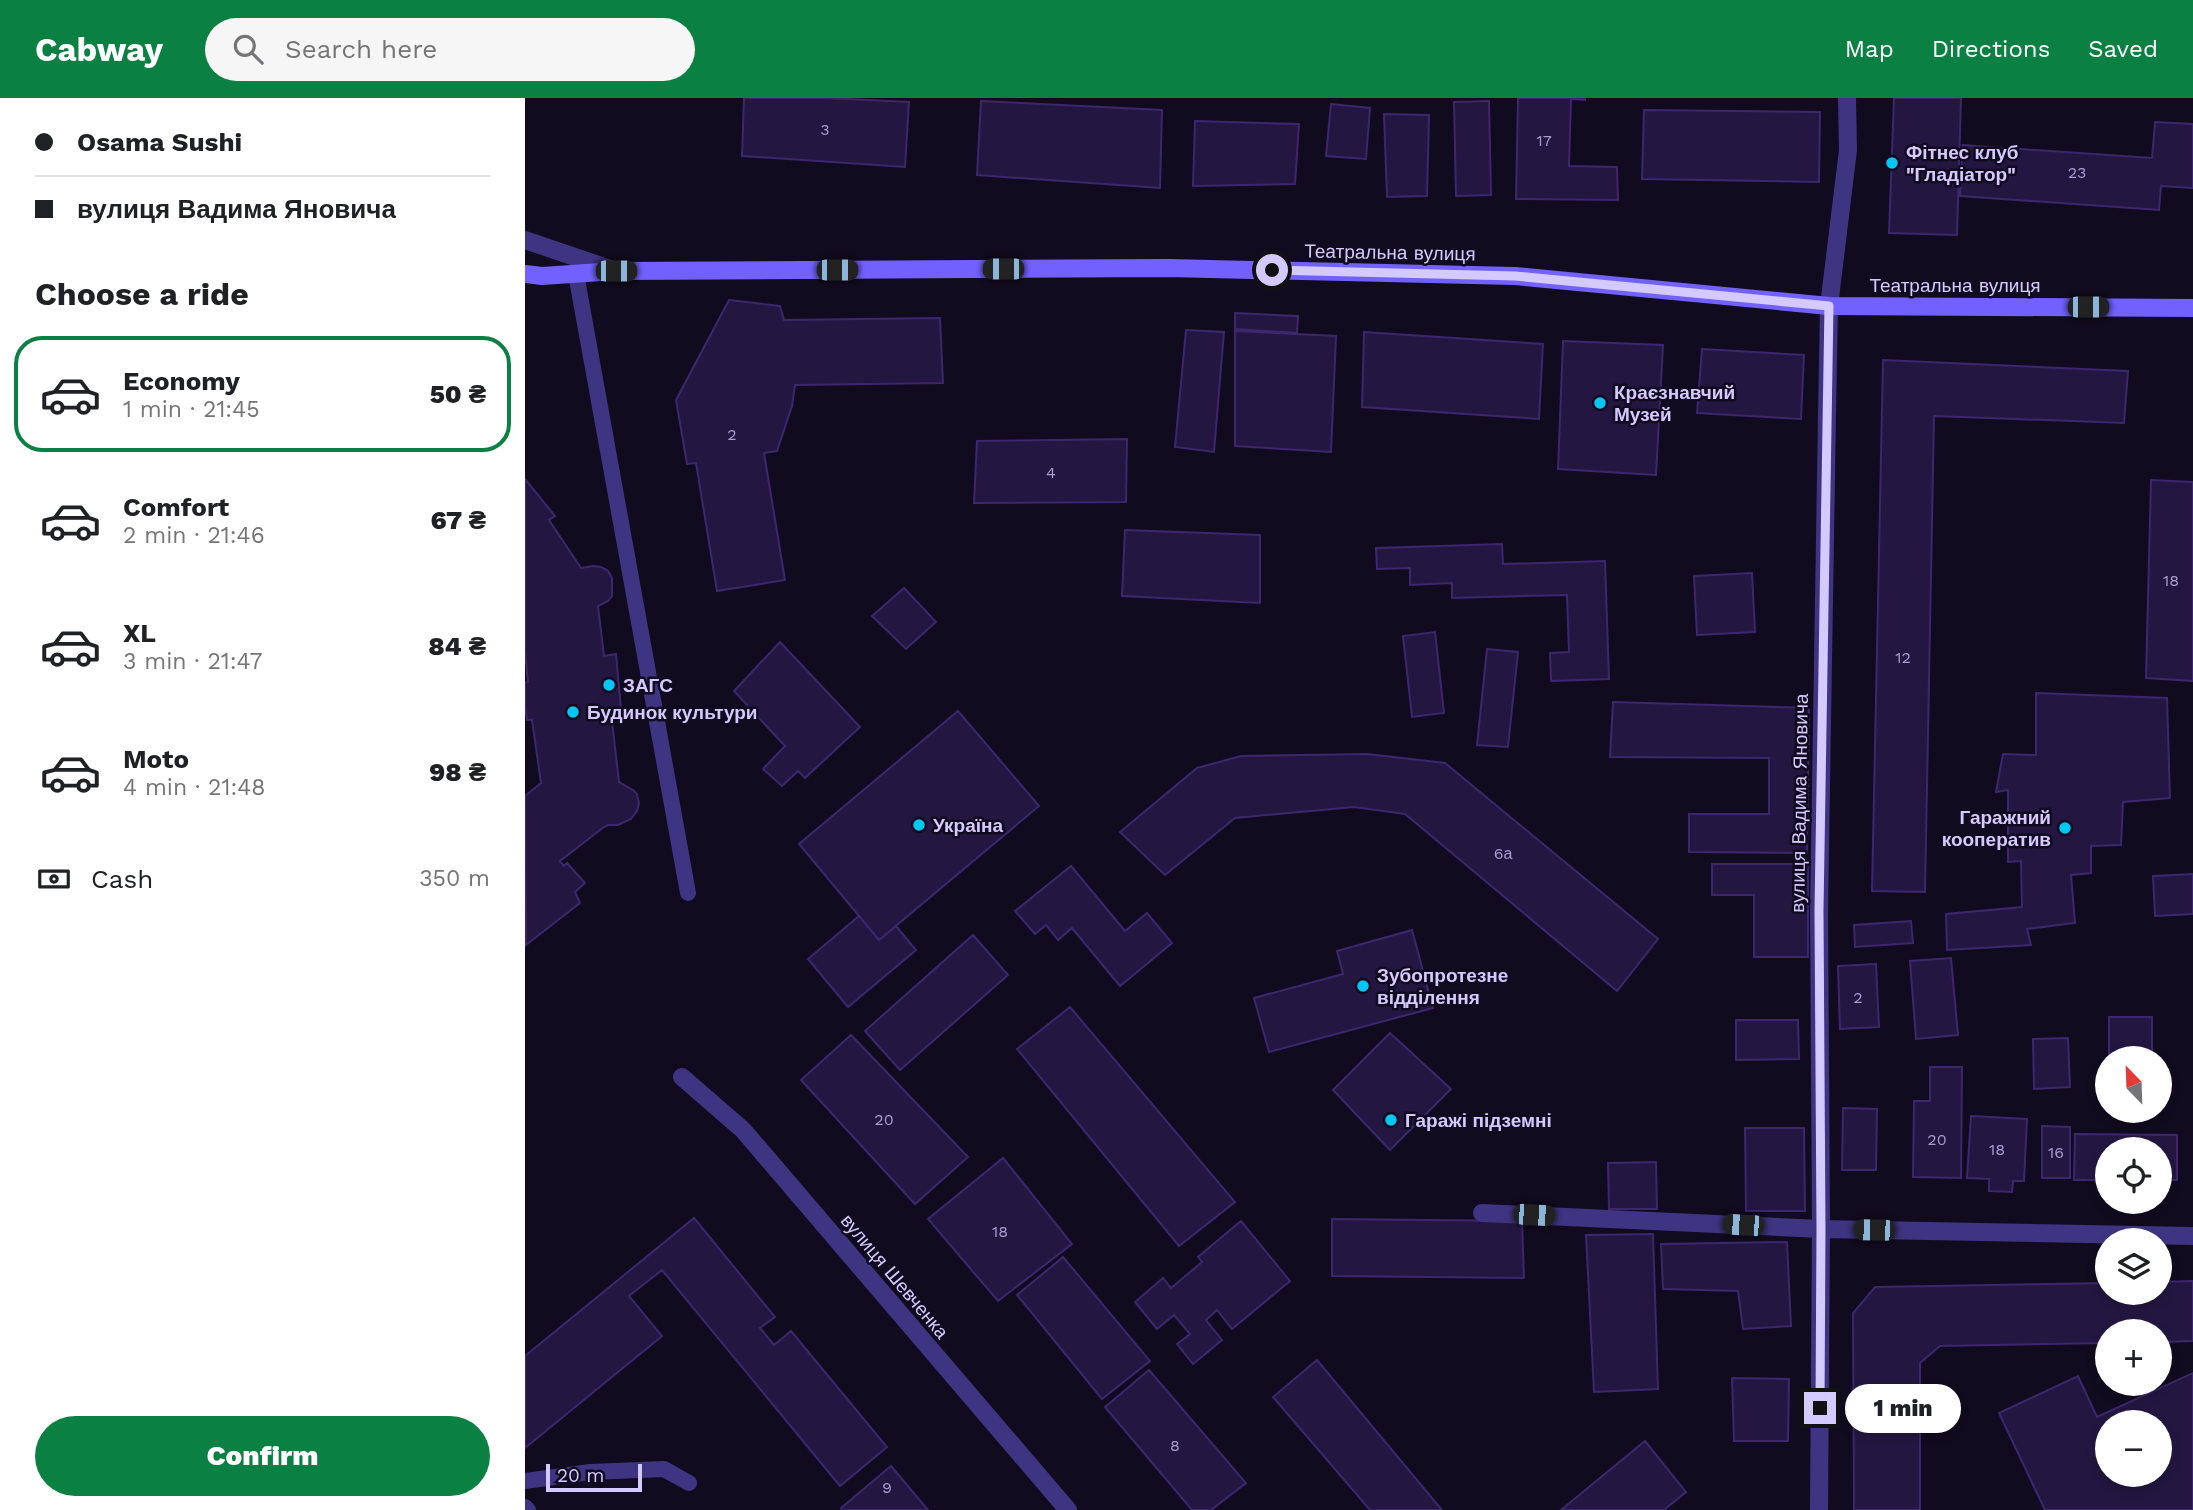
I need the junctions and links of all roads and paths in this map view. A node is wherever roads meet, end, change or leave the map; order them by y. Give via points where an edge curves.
1 (1847, 98) edge
2 (525, 240) edge
3 (616, 271) junction
4 (576, 274) junction
5 (533, 275) edge
6 (525, 284) edge
7 (1829, 306) junction
8 (2193, 308) edge
9 (688, 893) dead end
10 (683, 1077) dead end
11 (1482, 1213) dead end
12 (1821, 1229) junction
13 (2193, 1236) edge
14 (525, 1481) edge
15 (689, 1483) dead end
16 (1068, 1510) edge
17 (1819, 1510) edge

1 - 7 street, вулиця Вадима Яновича via 1848,150
2 - 3 street
3 - 4 street, Театральна вулиця
3 - 7 street, Театральна вулиця via 1169,268 1515,276
4 - 5 street, Театральна вулиця
4 - 9 lane
5 - 6 street, Театральна вулиця
7 - 8 street, Театральна вулиця
7 - 12 street, вулиця Вадима Яновича via 1819,910
10 - 16 street, вулиця Шевченка via 743,1130
11 - 12 street
12 - 13 street
12 - 17 street, вулиця Вадима Яновича
14 - 15 lane via 664,1469

